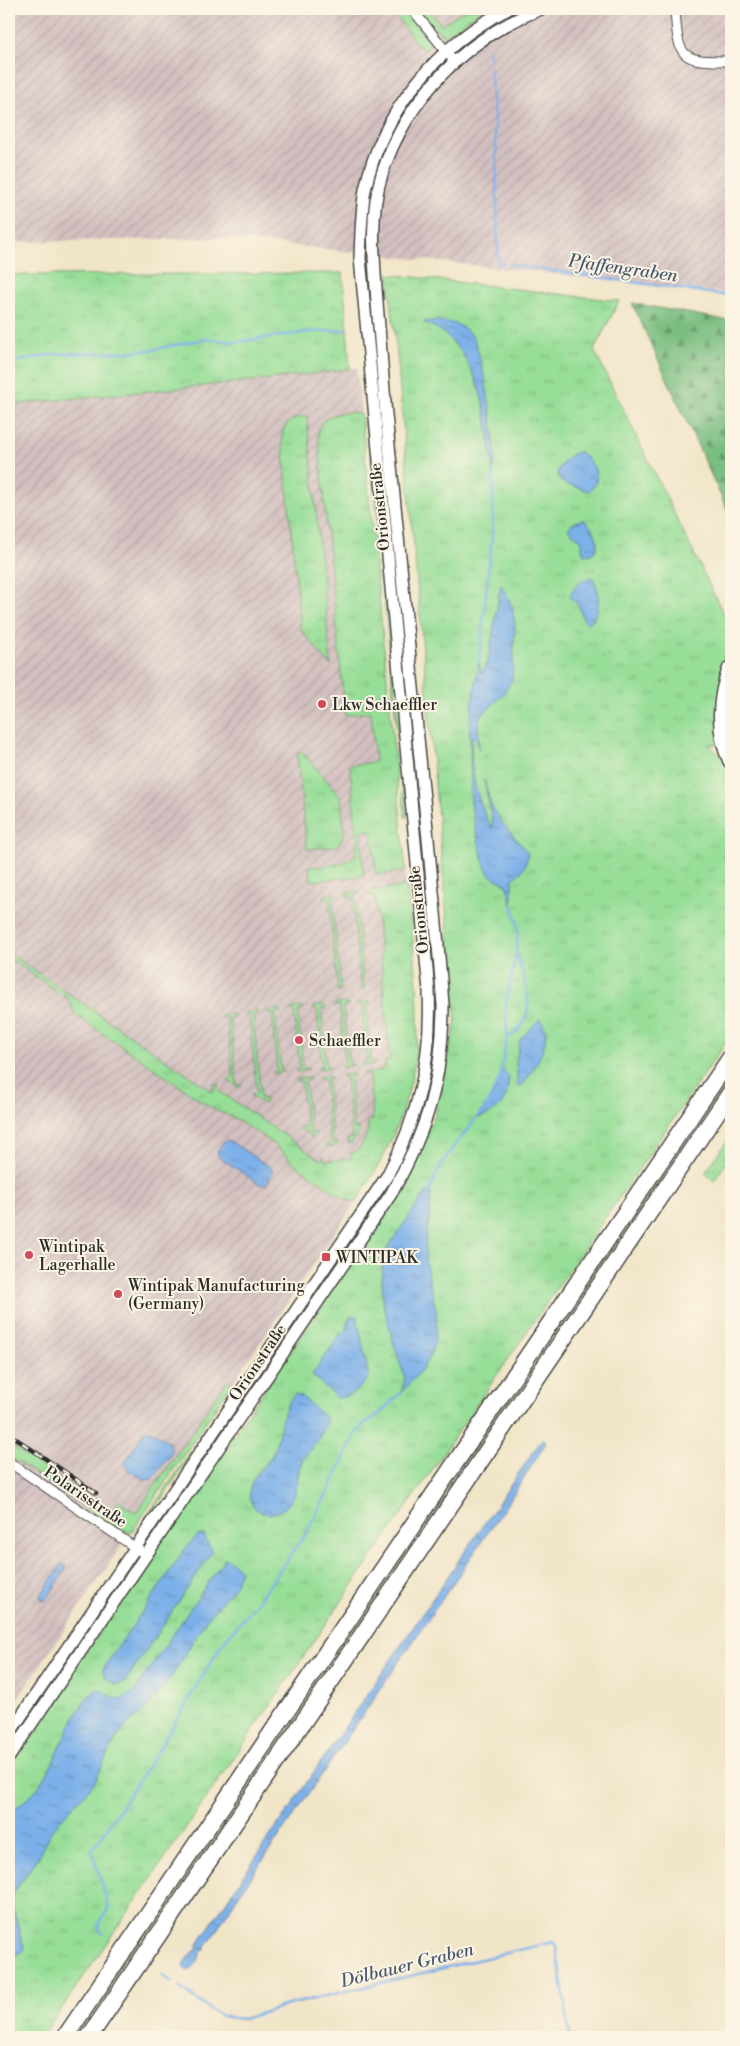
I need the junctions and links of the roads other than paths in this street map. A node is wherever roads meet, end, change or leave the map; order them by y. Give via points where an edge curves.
1 (412, 9) edge
2 (508, 9) edge
3 (541, 9) edge
4 (675, 9) edge
5 (446, 52) junction
6 (454, 61) junction
7 (731, 61) edge
8 (731, 669) edge
9 (731, 760) edge
10 (731, 1056) edge
11 (731, 1092) edge
12 (9, 1462) edge
13 (135, 1547) junction
14 (146, 1555) junction
15 (9, 1734) edge
16 (9, 1756) edge
17 (65, 2037) edge
18 (89, 2037) edge

1 - 5 street
2 - 5 street, Orionstraße via 481,24
3 - 6 street, Orionstraße via 496,30
4 - 7 street via 679,45 687,56 700,61
5 - 6 street
5 - 13 street, Orionstraße via 411,91 377,151 365,190 360,258 429,991 430,1036 422,1088 408,1133 387,1176
6 - 14 street, Orionstraße via 426,92 403,126 382,175 373,226 389,450 442,986 443,1020 435,1088 414,1153 391,1194
8 - 9 highway via 722,708 726,749
10 - 17 highway
11 - 18 highway
12 - 13 street, Polarisstraße
13 - 14 street, Polarisstraße
13 - 15 street, Orionstraße
14 - 16 street, Orionstraße

